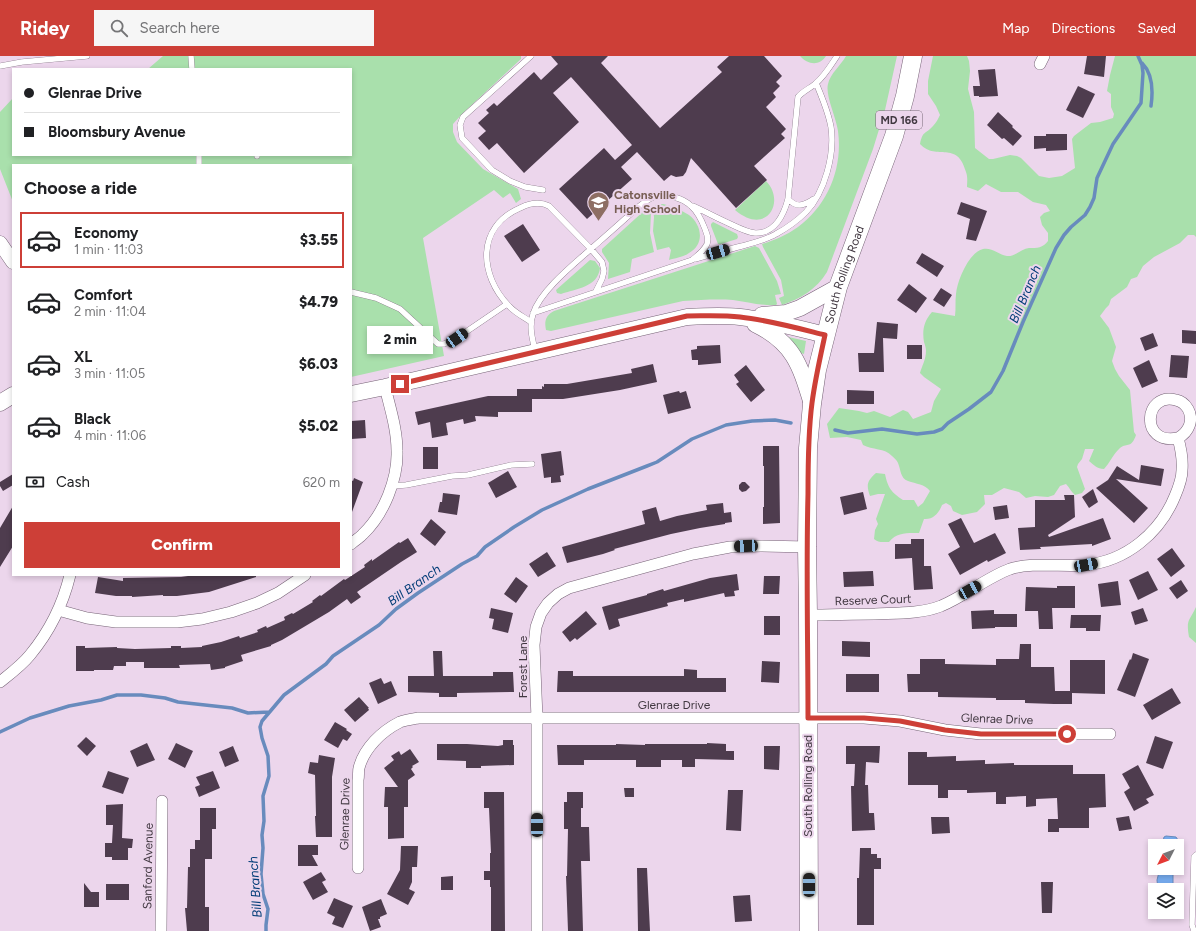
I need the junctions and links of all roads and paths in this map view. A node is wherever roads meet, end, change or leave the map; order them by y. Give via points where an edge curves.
1 (83, 56) edge
2 (191, 56) edge
3 (531, 56) edge
4 (837, 56) edge
5 (913, 56) edge
6 (0, 66) edge
7 (192, 68) edge
8 (816, 83) junction
9 (543, 190) dead end
10 (788, 198) junction
11 (816, 198) junction
12 (691, 205) junction
13 (0, 243) edge
14 (591, 249) junction
15 (692, 260) junction
16 (12, 261) edge
17 (838, 287) junction
18 (596, 291) junction
19 (352, 292) edge
20 (507, 304) junction
21 (533, 313) junction
22 (741, 317) junction
23 (531, 322) junction
24 (825, 335) junction
25 (535, 352) junction
26 (386, 387) junction
27 (352, 394) edge
28 (12, 397) edge
29 (0, 404) edge
30 (812, 404) junction
31 (1178, 438) dead end
32 (532, 464) dead end
33 (392, 486) junction
34 (352, 543) edge
35 (807, 547) junction
36 (70, 576) edge
37 (304, 576) edge
38 (58, 610) junction
39 (808, 615) junction
40 (0, 682) edge
41 (537, 718) junction
42 (808, 718) junction
43 (1110, 734) dead end
44 (162, 801) dead end
45 (1196, 855) edge
46 (358, 868) dead end
47 (161, 931) edge
48 (537, 931) edge
49 (809, 931) edge
50 (1194, 931) edge

1 - 6 lane
2 - 7 lane
3 - 9 lane via 463,117 460,125 462,138 492,170 525,187
4 - 8 lane
5 - 17 main road, South Rolling Road / MD 166 via 894,136
8 - 10 lane via 802,91 798,97
8 - 11 lane via 824,100 832,142 825,180
10 - 11 lane via 797,205
10 - 12 lane via 779,221 765,231 756,233
11 - 15 lane via 793,224 775,235
12 - 14 lane via 667,196 648,199
12 - 15 lane via 704,224 708,243
13 - 16 street
14 - 18 lane via 602,262 604,271
14 - 20 lane via 549,206 542,203 532,204 510,213 500,220 486,249 490,276 499,295
14 - 21 lane via 550,287
15 - 18 lane
17 - 22 main road via 786,313
17 - 24 main road, South Rolling Road / MD 166
18 - 21 lane
19 - 20 lane via 376,298 400,309 438,344 457,338
20 - 23 lane
21 - 23 lane
22 - 24 main road
22 - 25 main road via 687,316
22 - 30 main road via 768,330 790,351 802,373
23 - 25 lane
24 - 30 main road, South Rolling Road / MD 166
25 - 26 main road
26 - 27 main road
26 - 33 street via 397,451
28 - 29 main road
30 - 35 main road, South Rolling Road / MD 166 via 808,448
31 - 39 street, Reserve Court via 1183,456 1182,472 1170,508 1158,526 1127,552 1106,561 1086,565 1024,566 1011,569 940,606 922,611
32 - 33 lane via 510,464 468,476 452,476
33 - 34 street via 378,516 364,534
35 - 39 main road, South Rolling Road / MD 166
35 - 41 street, Forest Lane via 730,547 693,554 569,588 558,594 548,602 536,627 534,644
36 - 38 street
37 - 38 street via 257,603 202,619 177,622 116,622
38 - 40 street via 44,638 29,656
39 - 42 main road, South Rolling Road / MD 166
41 - 42 street, Glenrae Drive
41 - 46 street, Glenrae Drive via 418,718 401,721 387,729 365,754 359,768
41 - 48 street, Forest Lane
42 - 43 street, Glenrae Drive via 900,721 981,734
42 - 49 main road, South Rolling Road / MD 166
44 - 47 street, Sanford Avenue
45 - 50 lane via 1192,925

